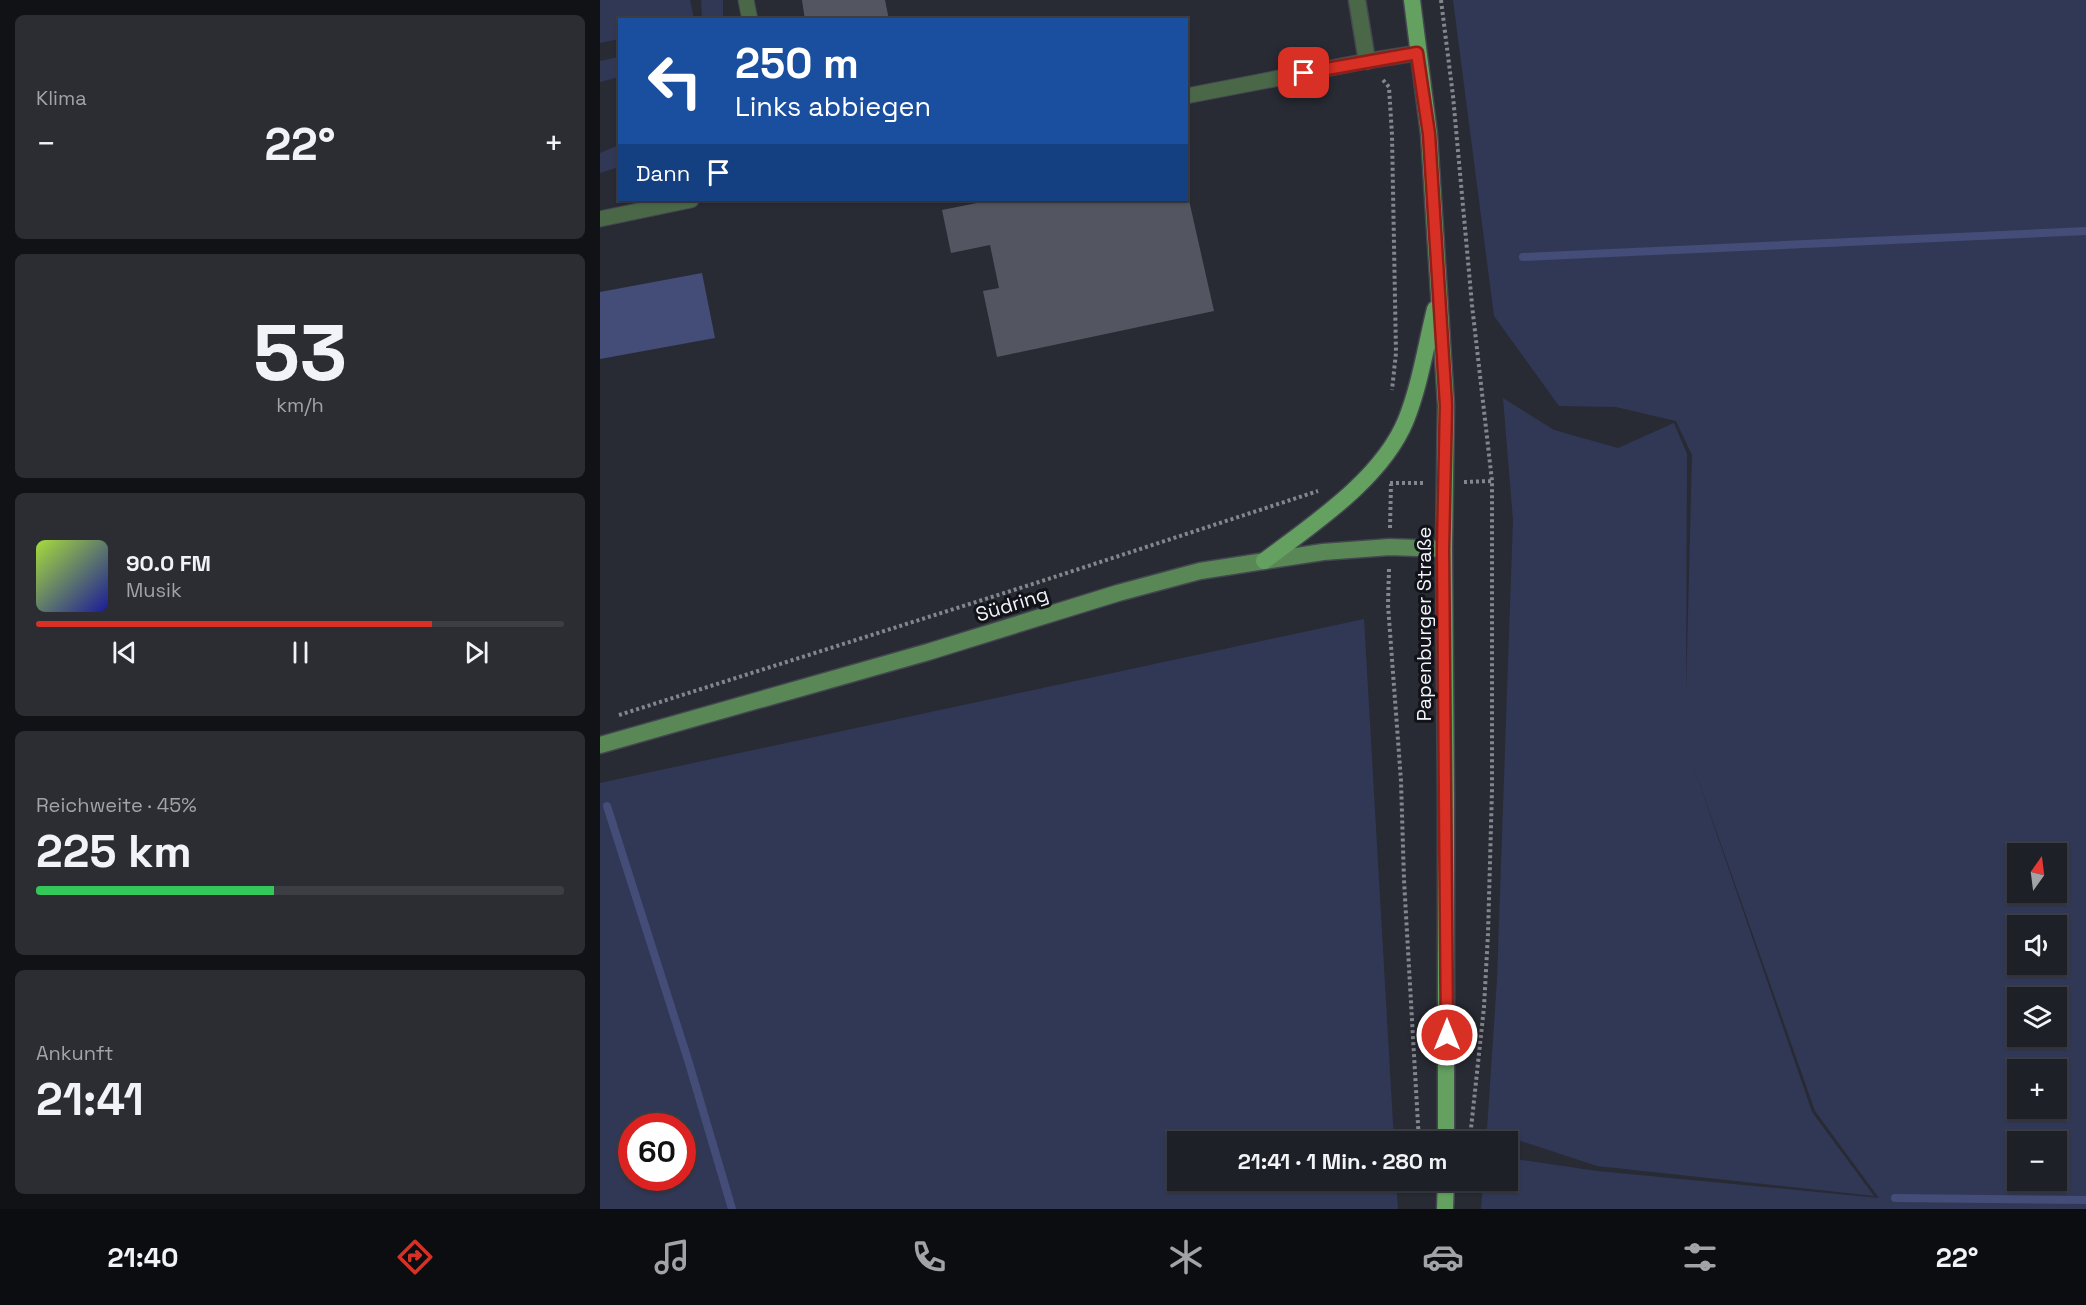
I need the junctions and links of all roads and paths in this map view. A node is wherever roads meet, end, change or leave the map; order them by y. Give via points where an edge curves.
1 (746, 0) edge
2 (1357, 0) edge
3 (1412, 0) edge
4 (1441, 0) edge
5 (750, 18) edge
6 (1417, 53) junction
7 (1367, 61) junction
8 (1188, 96) edge
9 (686, 201) edge
10 (600, 219) edge
11 (1439, 293) junction
12 (1391, 395) dead end
13 (1391, 484) dead end
14 (1323, 488) dead end
15 (1390, 547) junction
16 (1443, 549) junction
17 (1264, 561) junction
18 (611, 717) dead end
19 (600, 745) edge
20 (1418, 1131) edge
21 (1446, 1131) edge
22 (1470, 1131) edge
23 (1446, 1191) edge
24 (1445, 1209) edge

1 - 5 lane
2 - 7 street
3 - 6 main road, Papenburger Straße
4 - 22 path via 1492,481 1488,934
6 - 7 lane
6 - 11 main road, Papenburger Straße via 1429,134
7 - 8 lane
7 - 12 path via 1389,87 1396,353
9 - 10 lane
11 - 16 main road, Papenburger Straße via 1446,405
11 - 17 main road via 1405,421 1387,454 1320,519
13 - 15 path, Papenburger Straße
14 - 18 path
15 - 16 main road, Südring
15 - 17 main road, Südring
15 - 20 path, Papenburger Straße via 1388,605
16 - 21 main road, Papenburger Straße
17 - 19 main road, Südring via 1200,571 1118,592 928,652
23 - 24 main road

